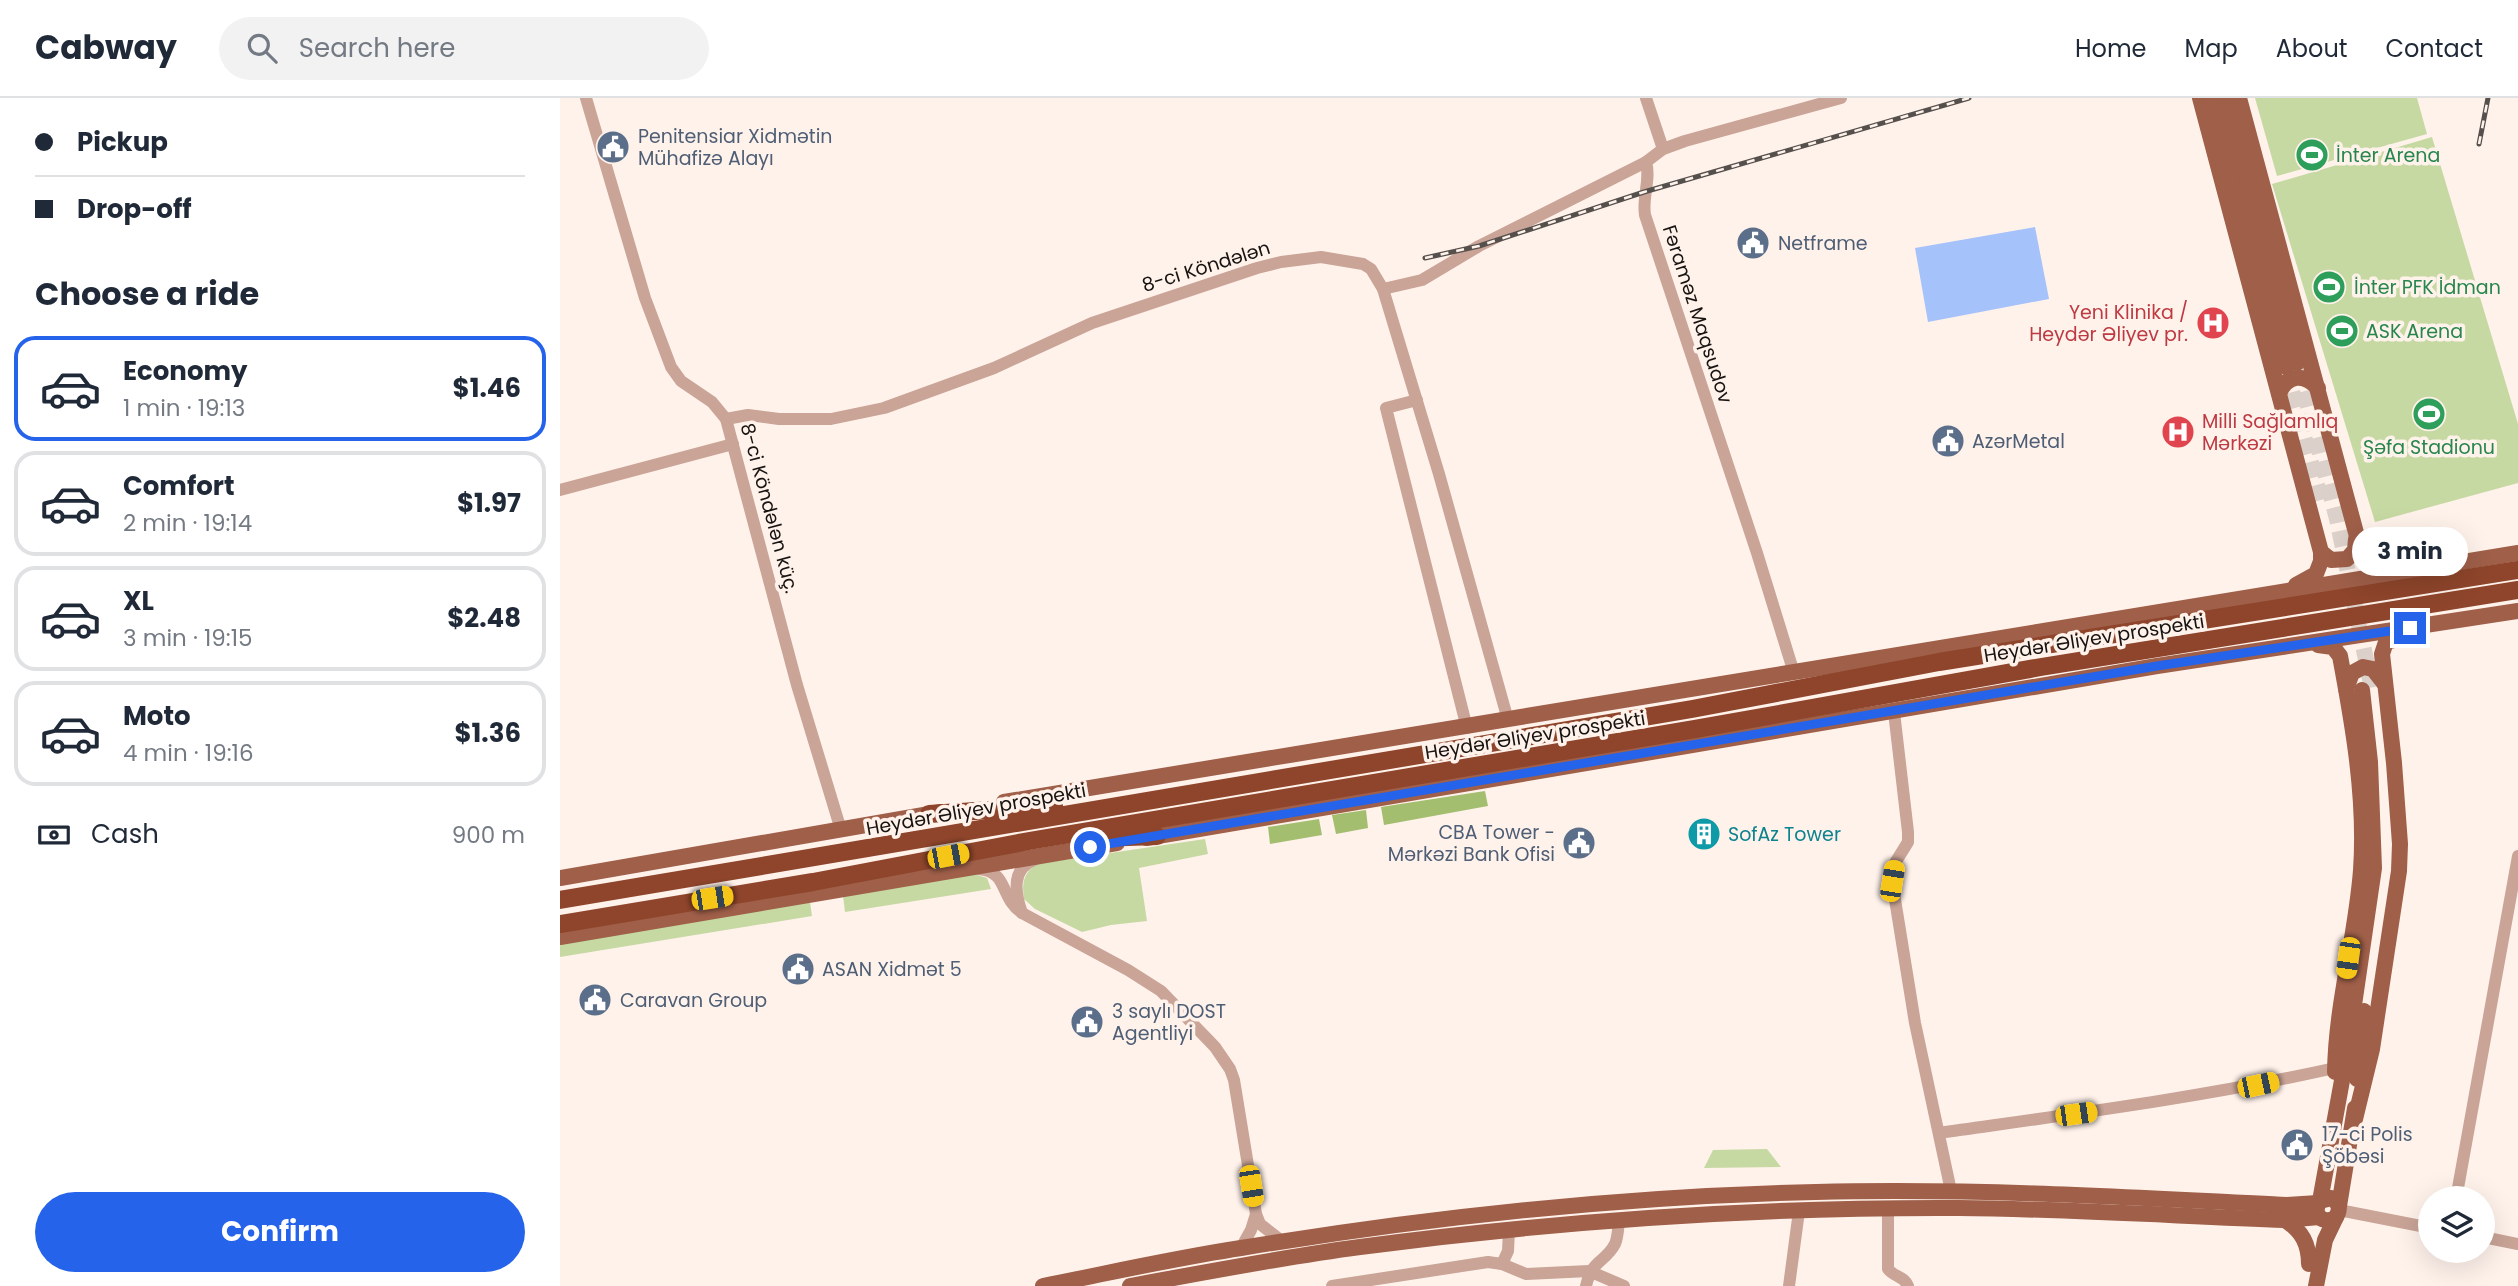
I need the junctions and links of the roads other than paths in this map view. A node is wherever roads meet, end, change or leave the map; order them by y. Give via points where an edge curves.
1 (586, 98) edge
2 (1646, 98) edge
3 (1841, 98) edge
4 (2200, 98) edge
5 (2213, 98) edge
6 (2225, 98) edge
7 (2239, 98) edge
8 (1663, 149) junction
9 (1646, 162) junction
10 (1383, 289) junction
11 (2318, 388) junction
12 (2279, 393) junction
13 (1416, 400) junction
14 (726, 419) junction
15 (733, 444) junction
16 (560, 490) edge
17 (2357, 539) junction
18 (2321, 552) junction
19 (2518, 553) edge
20 (2518, 570) edge
21 (2413, 571) junction
22 (2287, 590) junction
23 (2518, 590) edge
24 (2518, 612) edge
25 (2302, 644) junction
26 (1794, 673) junction
27 (2367, 688) junction
28 (1894, 712) junction
29 (1508, 720) junction
30 (1467, 727) junction
31 (1141, 800) junction
32 (929, 814) junction
33 (841, 830) junction
34 (1157, 836) junction
35 (1029, 841) junction
36 (1046, 855) junction
37 (2518, 856) edge
38 (961, 869) junction
39 (560, 878) edge
40 (560, 900) edge
41 (1022, 913) junction
42 (560, 924) edge
43 (560, 937) edge
44 (2335, 1068) junction
45 (2335, 1115) junction
46 (1939, 1133) junction
47 (2458, 1186) edge
48 (1951, 1191) junction
49 (2066, 1201) junction
50 (1888, 1209) junction
51 (2328, 1210) junction
52 (1798, 1211) junction
53 (1256, 1214) junction
54 (2286, 1220) junction
55 (1619, 1221) junction
56 (2418, 1226) edge
57 (1509, 1230) junction
58 (1358, 1239) junction
59 (2495, 1239) edge
60 (1283, 1242) junction
61 (2518, 1244) edge
62 (1241, 1248) junction
63 (1502, 1264) junction
64 (2309, 1264) junction
65 (1589, 1271) junction
66 (1183, 1281) edge
67 (1044, 1286) edge
68 (1130, 1286) edge
69 (1332, 1286) edge
70 (1586, 1286) edge
71 (1624, 1286) edge
72 (1789, 1286) edge
73 (1908, 1286) edge
74 (2305, 1286) edge
75 (2316, 1286) edge

1 - 14 street, 8-ci Köndələn küç. via 645,298 671,367
2 - 8 street
3 - 8 street
4 - 12 main road
5 - 6 main road via 2291,365
7 - 11 main road
8 - 9 street
9 - 10 street via 1479,246 1422,280
9 - 26 street, Fəraməz Maqsudov via 1645,215
10 - 13 street, 8-ci Köndələn
10 - 14 street, 8-ci Köndələn via 1363,264 1321,257 1281,262 1092,323 994,368 884,408 831,419 748,415
11 - 12 main road via 2299,377 2286,382
11 - 17 main road
12 - 18 main road
13 - 29 street, 8-ci Köndələn
13 - 30 street via 1386,408
14 - 15 street, 8-ci Köndələn küç.
15 - 16 street
15 - 33 street, 8-ci Köndələn küç.
17 - 18 main road via 2347,559 2331,560
17 - 21 main road via 2368,563
18 - 22 main road via 2316,574
19 - 21 main road
20 - 31 highway, Heydər Əliyev prospekti via 1939,662 1692,709
21 - 22 main road
22 - 26 main road
23 - 35 highway, Heydər Əliyev prospekti
24 - 25 main road
24 - 27 main road via 2390,640 2383,646
25 - 27 main road via 2337,650
25 - 28 main road
26 - 29 main road
27 - 44 main road via 2358,766 2361,866
27 - 45 main road via 2374,868
27 - 51 main road via 2383,803 2383,871 2359,1046 2355,1119
28 - 34 main road
28 - 46 street via 1908,842 1895,863 1892,881
29 - 30 main road
30 - 32 main road
31 - 32 highway
31 - 40 highway, Heydər Əliyev prospekti
32 - 33 main road
33 - 39 main road
34 - 35 highway
34 - 36 main road
35 - 42 highway, Heydər Əliyev prospekti
36 - 38 main road
36 - 41 street via 1028,862 1018,876 1016,891
37 - 47 street
38 - 41 street via 994,873 1009,902
38 - 43 main road
41 - 53 street via 1161,991 1224,1058 1238,1102
44 - 45 main road
44 - 46 street via 2159,1102
45 - 51 main road
46 - 48 street
48 - 49 main road
48 - 58 main road via 1682,1197 1553,1208
49 - 50 main road
49 - 51 main road via 2287,1205
49 - 54 main road
50 - 52 main road
50 - 73 street via 1888,1269
51 - 54 main road
51 - 56 street
51 - 64 main road
51 - 75 main road
52 - 55 main road
52 - 72 street
53 - 60 street via 1260,1224
53 - 62 street
54 - 64 main road via 2305,1240
55 - 57 main road
55 - 65 street via 1613,1248
57 - 58 main road
57 - 63 street
58 - 60 main road
58 - 66 main road
59 - 61 street
60 - 62 main road
62 - 67 main road
63 - 65 street via 1526,1274
63 - 69 street via 1488,1262
64 - 74 main road
65 - 70 street
65 - 71 street
66 - 68 main road

